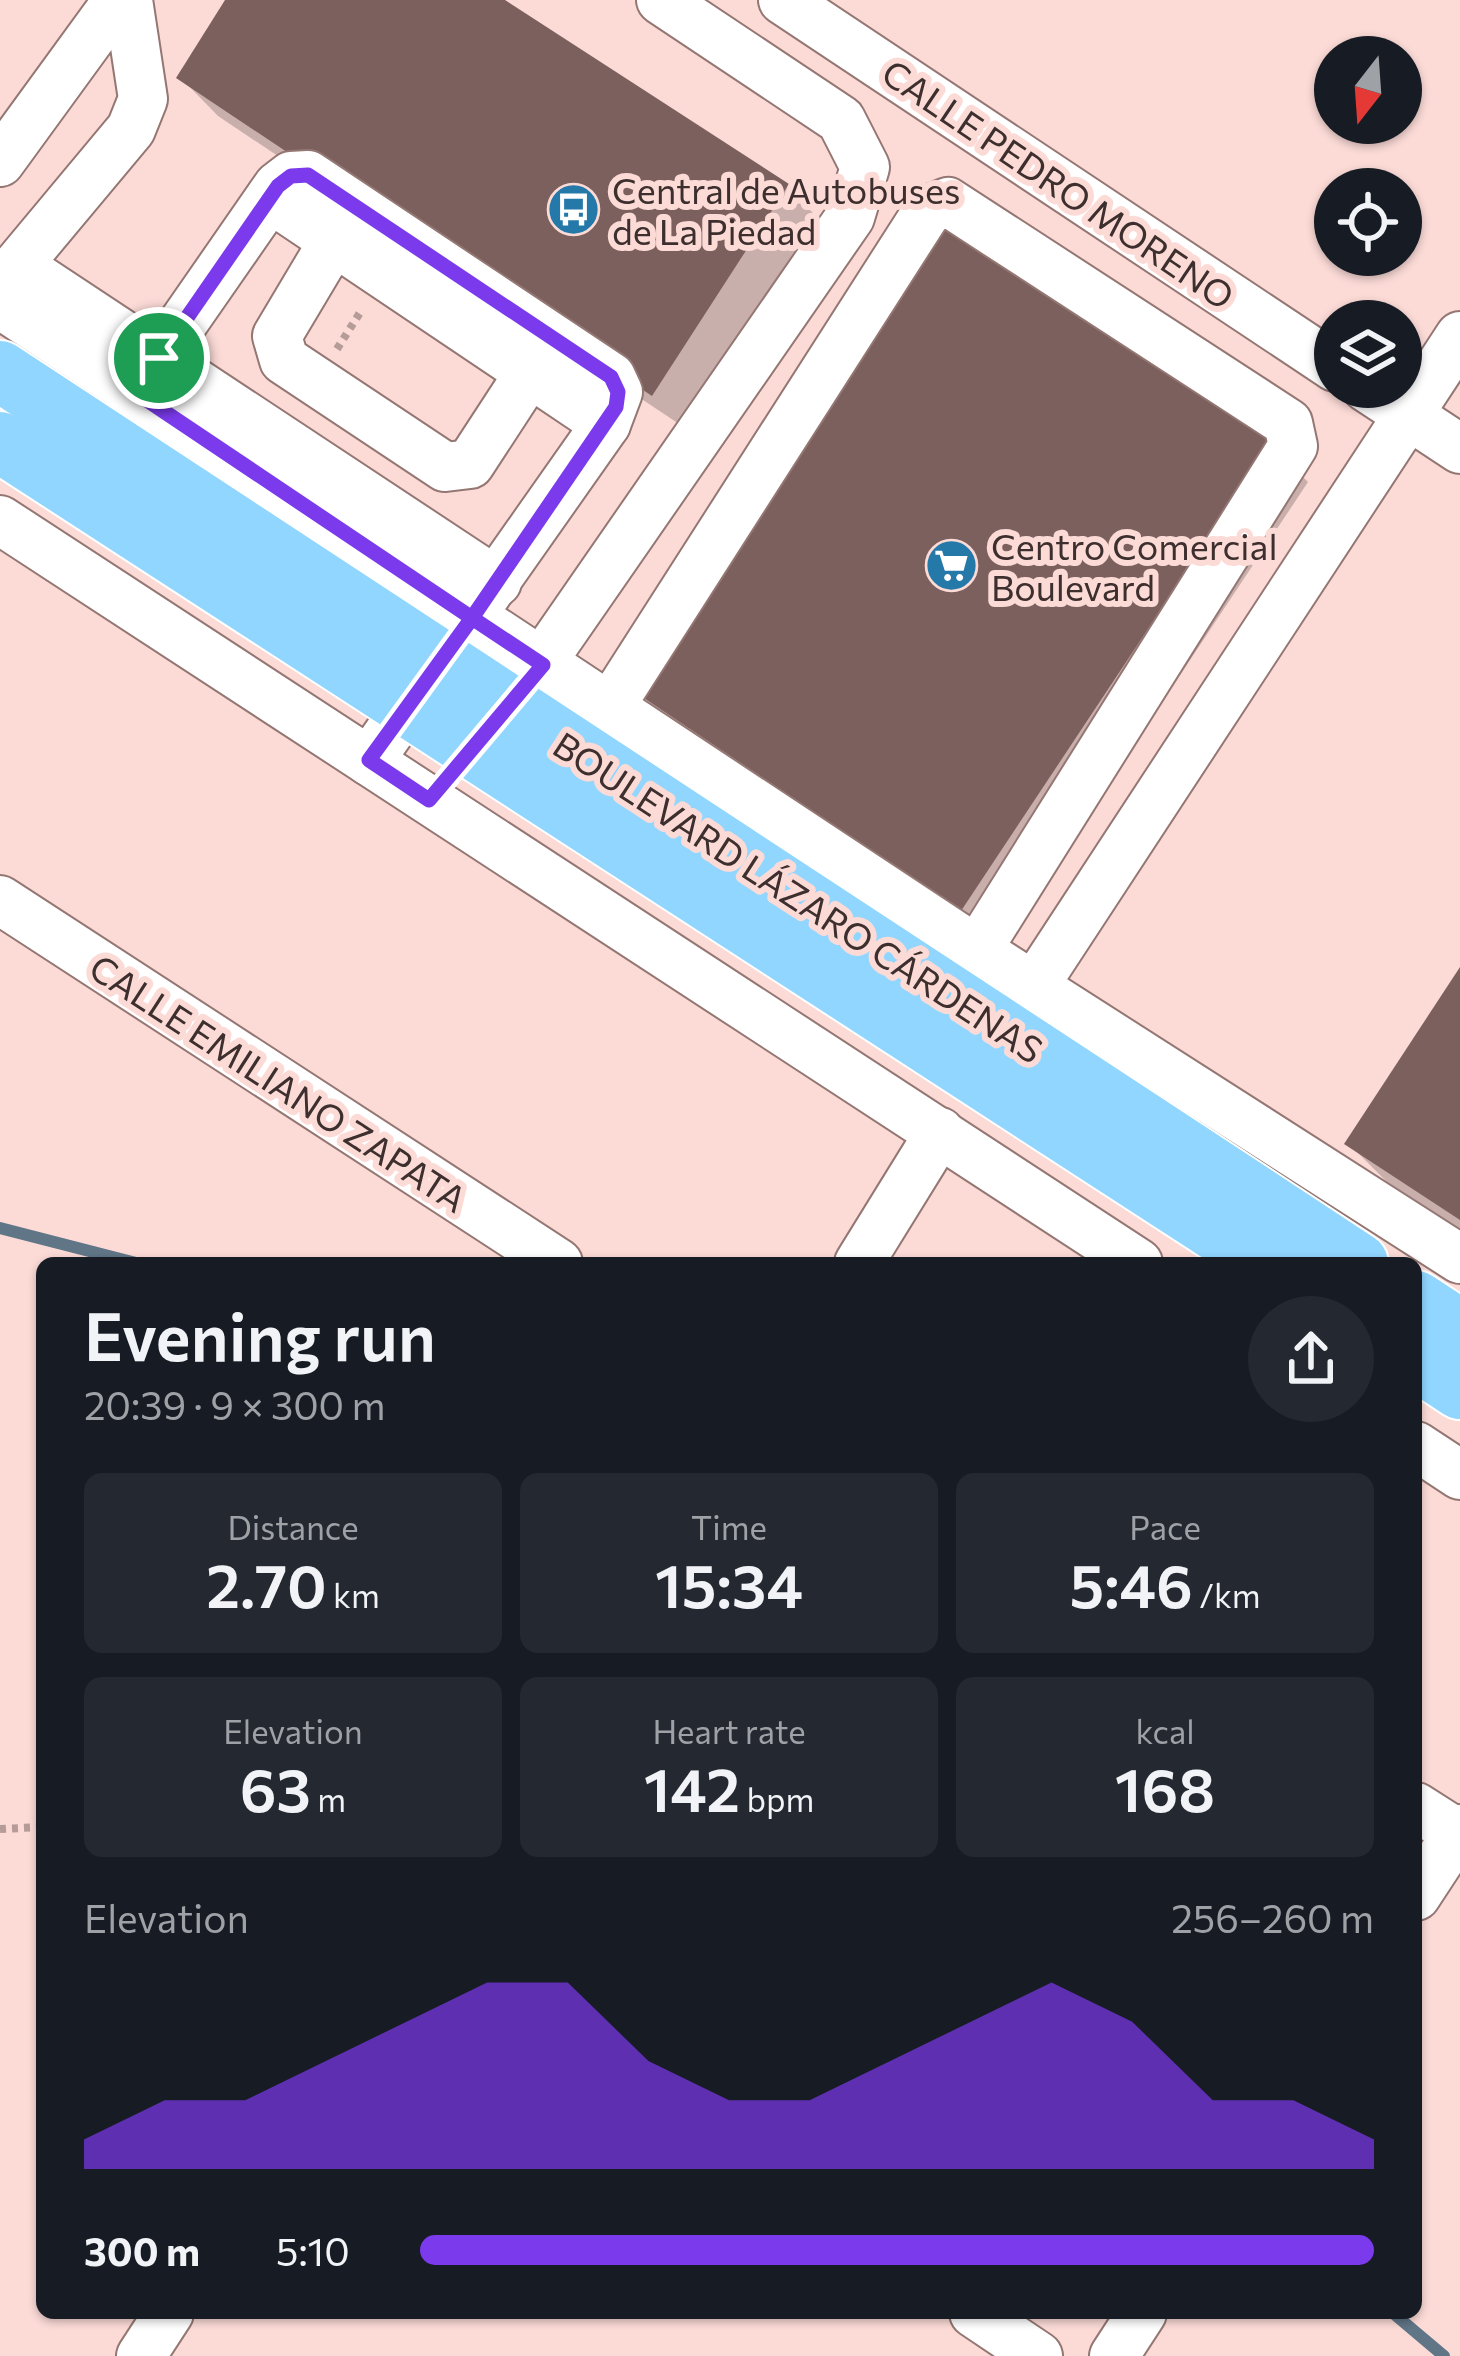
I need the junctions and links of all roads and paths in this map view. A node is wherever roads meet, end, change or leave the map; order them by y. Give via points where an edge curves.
1 (123, 0) edge
2 (661, 0) edge
3 (783, 0) edge
4 (0, 162) edge
5 (270, 198) junction
6 (333, 242) junction
7 (6, 286) edge
8 (1460, 336) edge
9 (1314, 353) edge
10 (0, 370) edge
11 (530, 372) junction
12 (147, 375) junction
13 (1398, 408) edge
14 (1408, 415) junction
15 (606, 424) junction
16 (0, 442) edge
17 (1460, 449) edge
18 (0, 520) edge
19 (455, 642) junction
20 (509, 706) junction
21 (609, 707) junction
22 (369, 760) junction
23 (429, 800) junction
24 (0, 900) edge
25 (976, 950) junction
26 (1034, 986) junction
27 (940, 1132) junction
28 (549, 1257) edge
29 (863, 1257) edge
30 (1129, 1257) edge
31 (1258, 1257) edge
32 (1349, 1257) edge
33 (1460, 1259) edge
34 (1422, 1305) edge
35 (1460, 1330) edge
36 (1422, 1364) edge
37 (1460, 1389) edge
38 (1422, 1450) edge
39 (1460, 1475) edge
40 (1422, 1810) edge
41 (36, 1827) edge
42 (0, 1829) edge
43 (1459, 1832) edge
44 (1422, 1886) edge
45 (166, 2319) edge
46 (983, 2319) edge
47 (1138, 2319) edge
48 (142, 2356) edge
49 (1038, 2356) edge
50 (1114, 2356) edge

1 - 4 street
1 - 7 street via 143,99 131,129
2 - 20 street via 841,121 865,167 850,217
3 - 9 street, CALLE PEDRO MORENO
5 - 6 street
5 - 12 street
5 - 15 street via 291,176 308,175 611,377 618,392
6 - 11 street
6 - 11 street via 277,336 284,360 445,466 470,464
7 - 12 street
8 - 14 street
10 - 19 main road, BOULEVARD LÁZARO CÁRDENAS
11 - 15 street
12 - 19 street
13 - 14 street
14 - 17 street
14 - 26 street
15 - 19 street
16 - 19 main road, BOULEVARD LÁZARO CÁRDENAS
18 - 22 street
19 - 20 main road, BOULEVARD LÁZARO CÁRDENAS
19 - 22 street
20 - 21 street
20 - 23 street
20 - 31 main road, BOULEVARD LÁZARO CÁRDENAS
20 - 32 main road, BOULEVARD LÁZARO CÁRDENAS
21 - 25 street
21 - 25 street via 928,211 948,202 1288,423 1293,446
22 - 23 street
23 - 27 street
24 - 28 street, CALLE EMILIANO ZAPATA
25 - 26 street
26 - 33 street
27 - 29 street
27 - 30 street
34 - 35 main road
36 - 37 main road
38 - 39 street
40 - 43 street
41 - 42 path
43 - 44 street
45 - 48 street
46 - 49 street
47 - 50 street

